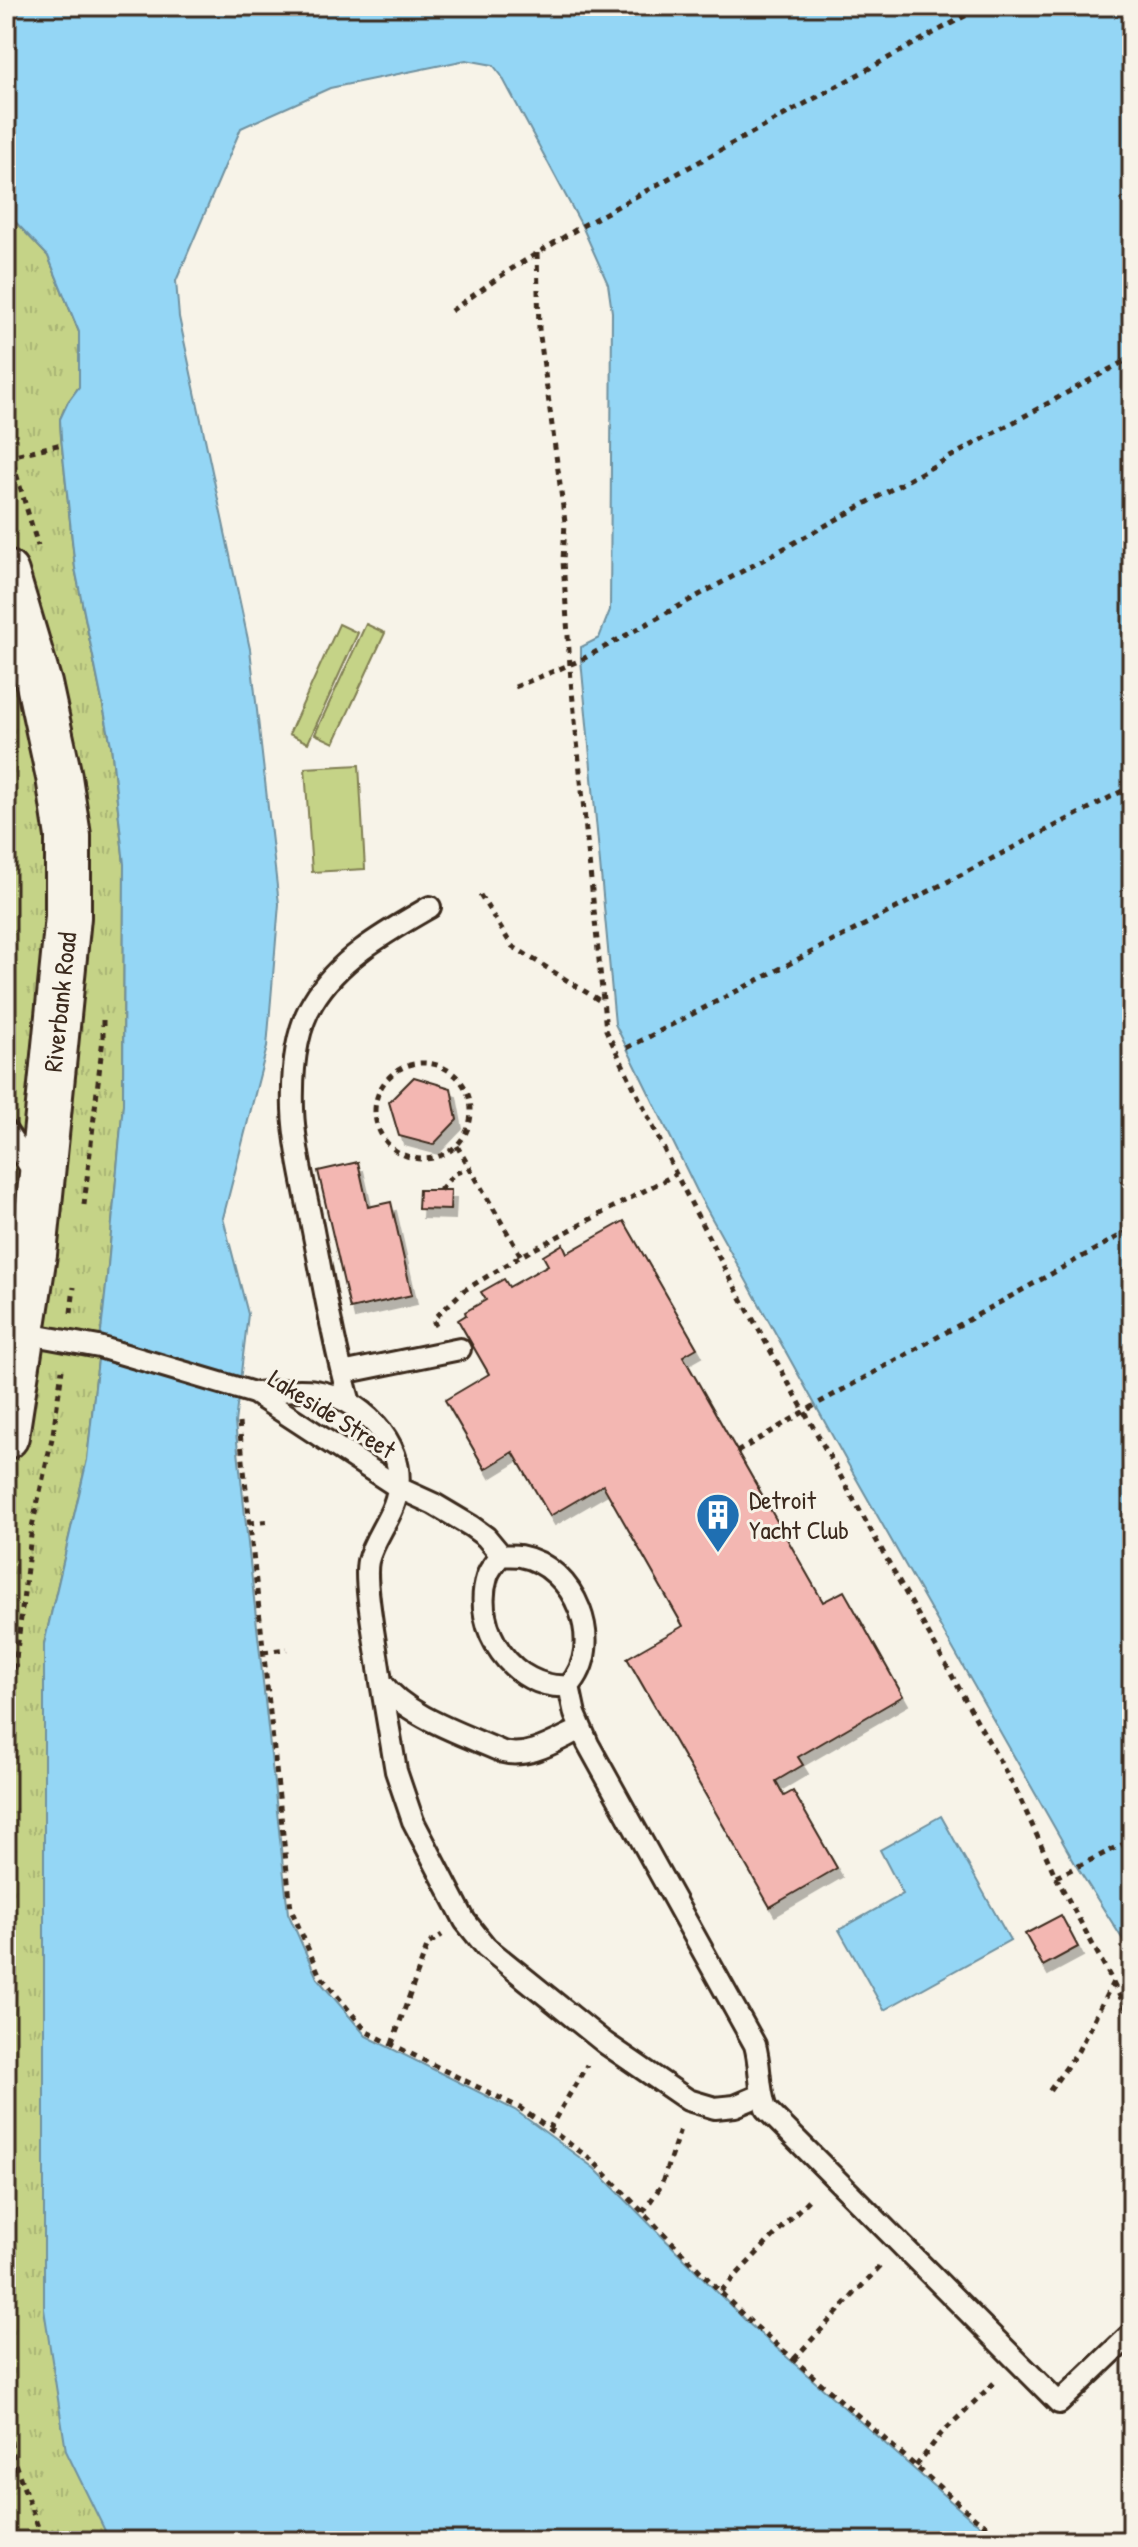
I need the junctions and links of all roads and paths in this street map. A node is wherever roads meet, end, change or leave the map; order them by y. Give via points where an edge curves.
1 (983, 6) edge
2 (537, 253) junction
3 (451, 311) dead end
4 (1132, 357) edge
5 (62, 444) dead end
6 (6, 457) edge
7 (6, 573) edge
8 (570, 665) junction
9 (515, 687) dead end
10 (1132, 786) edge
11 (480, 895) dead end
12 (430, 907) dead end
13 (603, 1003) junction
14 (627, 1048) dead end
15 (6, 1131) edge
16 (457, 1146) junction
17 (469, 1168) junction
18 (676, 1174) junction
19 (43, 1184) junction
20 (440, 1190) dead end
21 (1132, 1229) edge
22 (521, 1256) junction
23 (22, 1333) junction
24 (453, 1350) joint
25 (342, 1373) junction
26 (254, 1393) junction
27 (350, 1403) junction
28 (803, 1413) junction
29 (239, 1423) dead end
30 (6, 1436) edge
31 (737, 1452) dead end
32 (399, 1488) junction
33 (272, 1521) dead end
34 (249, 1523) junction
35 (501, 1555) junction
36 (287, 1649) dead end
37 (263, 1652) junction
38 (381, 1682) junction
39 (569, 1686) junction
40 (581, 1729) junction
41 (1132, 1840) edge
42 (1056, 1877) junction
43 (465, 1921) junction
44 (1113, 1982) junction
45 (1132, 2020) edge
46 (605, 2043) junction
47 (392, 2044) junction
48 (1048, 2093) dead end
49 (680, 2095) junction
50 (761, 2095) junction
51 (549, 2129) junction
52 (832, 2177) junction
53 (643, 2212) junction
54 (901, 2246) junction
55 (721, 2291) junction
56 (1132, 2333) edge
57 (794, 2359) junction
58 (1016, 2360) junction
59 (6, 2405) edge
60 (916, 2466) junction
61 (43, 2541) edge
62 (1011, 2541) edge

1 - 2 path
2 - 3 path
2 - 8 path via 539,329 565,522
4 - 8 path
5 - 6 path
7 - 19 street, Riverbank Road via 39,684 68,836 68,917
8 - 9 path
8 - 13 path
10 - 14 path
11 - 13 path via 512,946
12 - 25 lane via 377,938 342,967 302,1023 293,1110
13 - 18 path via 606,1030
15 - 19 lane
16 - 16 path via 421,1160 391,1148 381,1136 375,1106 388,1077 416,1063 431,1063 459,1078 472,1108 470,1124
16 - 17 path
17 - 20 path via 454,1174
17 - 22 path
18 - 22 path
18 - 28 path
19 - 23 street, Riverbank Road
21 - 28 path
22 - 24 path via 463,1291 433,1320
23 - 26 lane, Lakeside Street via 99,1347
23 - 30 street, Riverbank Road
24 - 25 lane
25 - 27 lane
26 - 27 lane via 315,1391
26 - 32 lane, Lakeside Street
27 - 32 lane via 374,1422 395,1456
28 - 31 path
28 - 42 path via 917,1609
29 - 34 path
32 - 35 lane, Lakeside Street via 471,1526
32 - 38 lane via 367,1563
33 - 34 path
34 - 37 path
35 - 39 lane via 536,1562 576,1600 585,1654
35 - 39 lane via 487,1574 484,1598 492,1640 528,1677
36 - 37 path
37 - 47 path via 291,1909 319,1974 367,2032
38 - 40 lane via 415,1711 503,1752 529,1753
38 - 43 lane via 396,1771 413,1821
39 - 40 lane
40 - 50 lane via 755,2045
41 - 42 path
42 - 44 path
43 - 46 lane via 486,1947
43 - 47 path via 428,1944
44 - 45 path
44 - 48 path via 1078,2051
46 - 49 lane
46 - 51 path
47 - 51 path via 520,2108
49 - 50 lane via 715,2108
49 - 53 path via 675,2150 661,2186
50 - 52 lane via 766,2109
51 - 53 path via 592,2160
52 - 54 lane
52 - 55 path
53 - 55 path
54 - 57 path
54 - 58 lane
55 - 57 path
56 - 58 lane via 1059,2403
57 - 60 path
58 - 60 path
59 - 61 path via 13,2458
60 - 62 path via 975,2518

